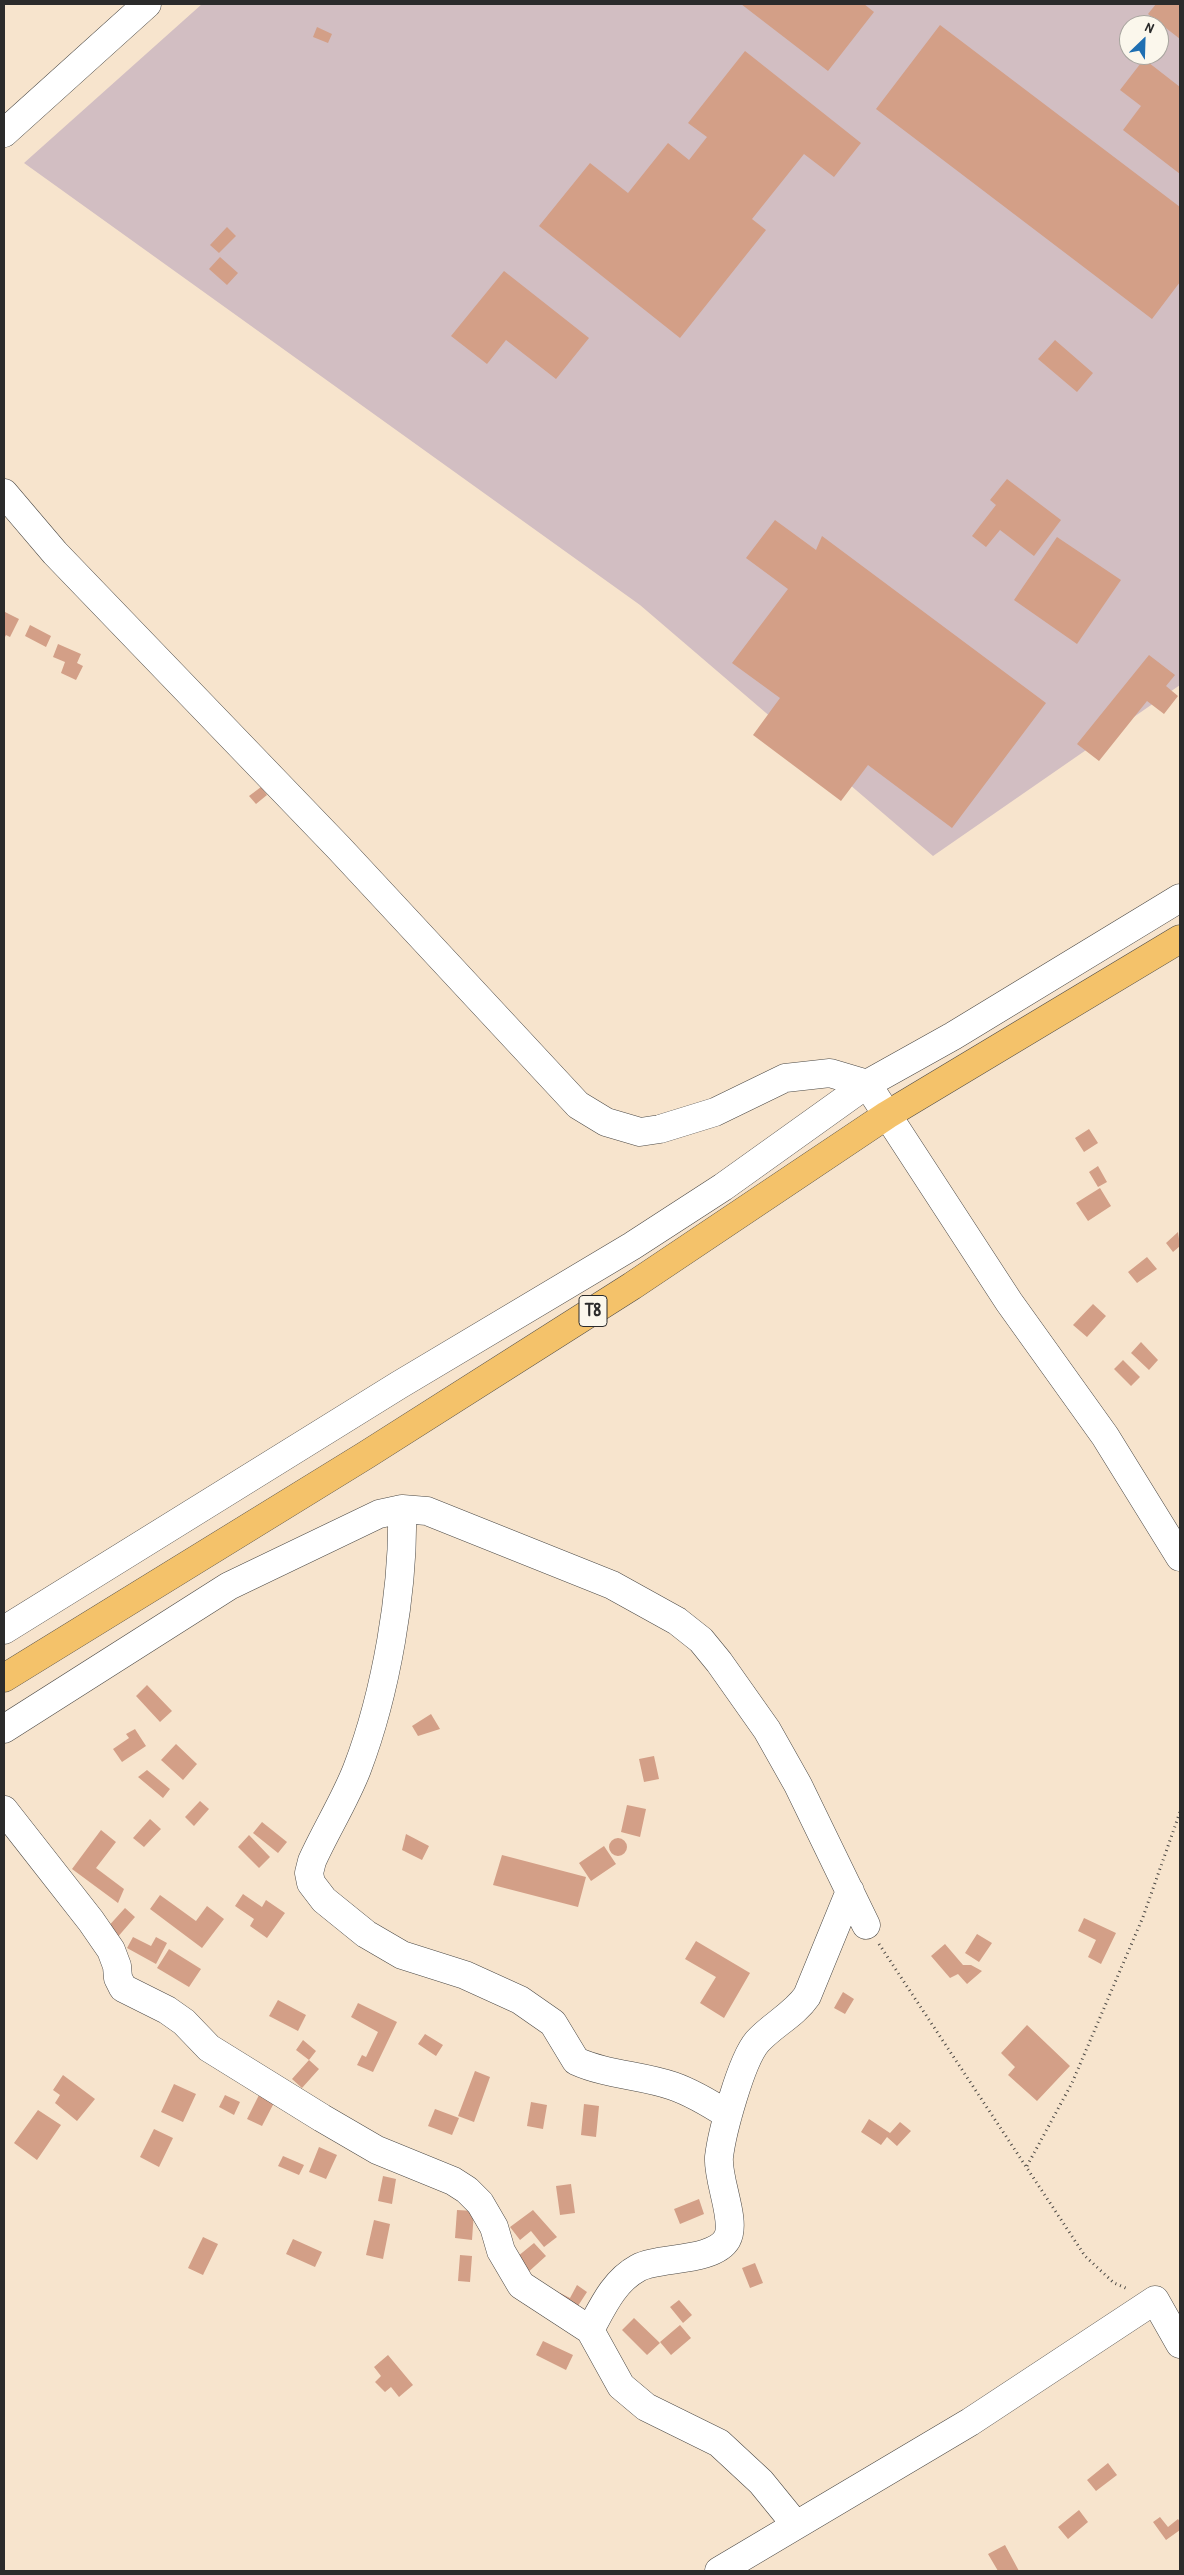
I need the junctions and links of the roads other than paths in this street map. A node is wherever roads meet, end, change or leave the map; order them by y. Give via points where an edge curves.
1 (148, 4) edge
2 (4, 133) edge
3 (4, 493) edge
4 (1180, 898) edge
5 (1180, 939) edge
6 (867, 1084) junction
7 (887, 1114) junction
8 (402, 1508) junction
9 (1180, 1557) edge
10 (4, 1630) edge
11 (4, 1678) edge
12 (4, 1729) edge
13 (4, 1810) edge
14 (850, 1891) junction
15 (866, 1925) road end
16 (728, 2115) junction
17 (590, 2330) junction
18 (1180, 2344) edge
19 (796, 2525) junction
20 (719, 2571) edge

1 - 2 street
3 - 6 street via 55,553 346,855 578,1105 606,1122 640,1132 715,1112 785,1078 830,1073
4 - 6 street via 970,1026
5 - 7 highway, T8
6 - 7 street
6 - 10 street via 723,1187 632,1246 399,1385
7 - 9 street via 1009,1302 1105,1436
7 - 11 highway, T8 via 632,1286
8 - 12 street via 379,1514 229,1586
8 - 14 street via 449,1518 612,1585 677,1621 701,1640 767,1730 798,1784
8 - 16 street via 403,1535 397,1591 374,1716 356,1770 312,1861 311,1883 324,1900 366,1934 402,1955 465,1975 533,2008 553,2023 576,2061 605,2072 672,2086
13 - 17 street via 111,1950 123,1988 167,2010 184,2022 209,2048 322,2118 377,2150 453,2181 467,2190 480,2203 494,2227 500,2250 521,2285
14 - 15 street
14 - 16 street via 807,1996 756,2043
16 - 17 street via 719,2159 730,2227 727,2239 721,2246 700,2255 640,2266 620,2280
17 - 19 street via 620,2386 646,2407 719,2443 761,2482
18 - 19 street via 1155,2300 970,2422
19 - 20 street

